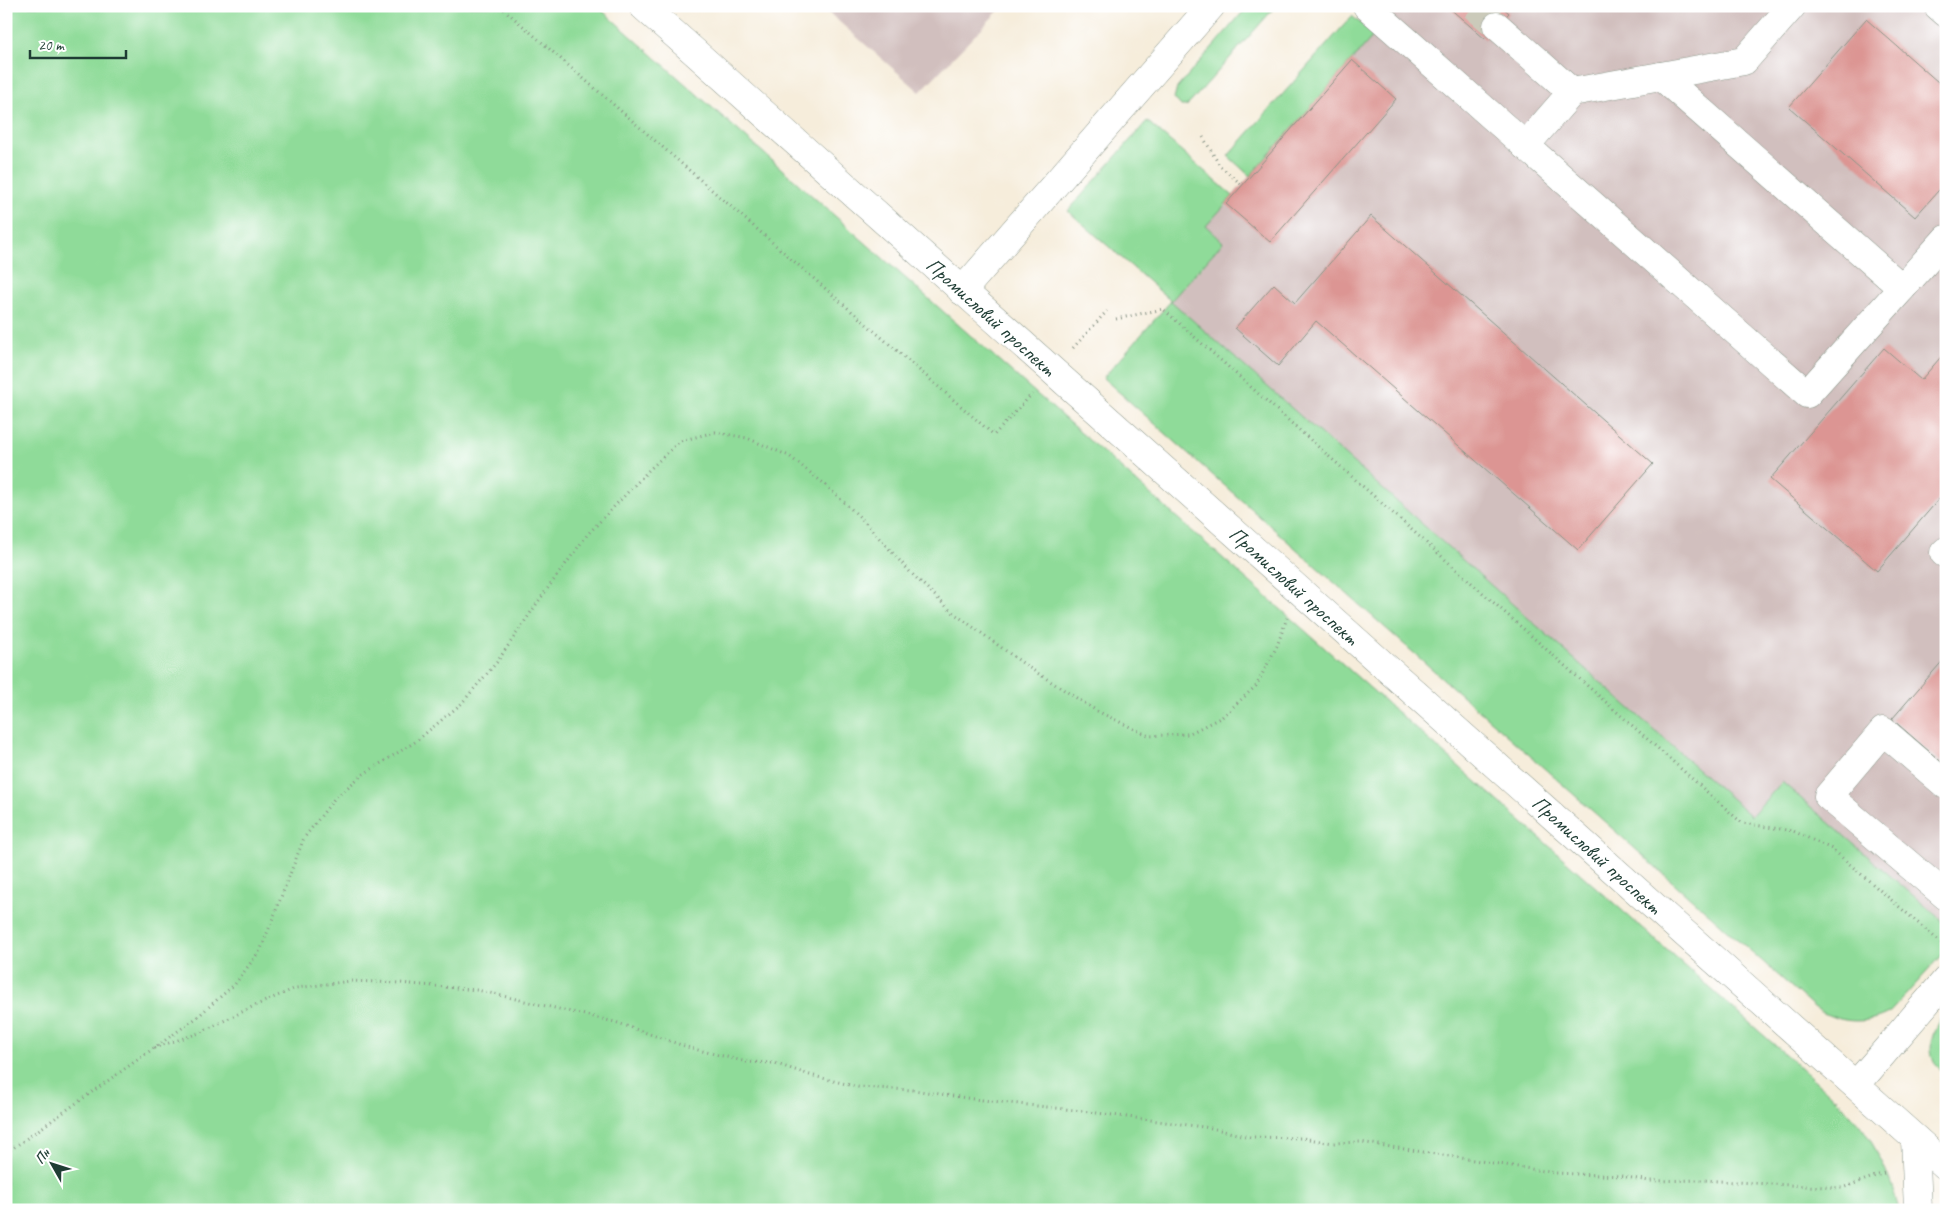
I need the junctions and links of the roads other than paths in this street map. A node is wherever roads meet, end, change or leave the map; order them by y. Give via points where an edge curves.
1 (643, 6) edge
2 (1211, 6) edge
3 (1367, 6) edge
4 (1792, 6) edge
5 (1938, 6) edge
6 (1946, 13) edge
7 (1497, 26) tunnel mouth
8 (1661, 76) junction
9 (1572, 92) junction
10 (1525, 146) junction
11 (1946, 239) edge
12 (1902, 288) junction
13 (962, 291) junction
14 (1946, 785) edge
15 (1946, 896) edge
16 (1946, 980) edge
17 (1856, 1085) junction
18 (1916, 1150) junction
19 (1946, 1166) edge
20 (1918, 1210) edge

1 - 13 street, Промисловий проспект
2 - 13 street
3 - 10 street
4 - 8 street via 1744,61
5 - 6 street
7 - 9 street
8 - 9 street
8 - 12 street
9 - 10 street
10 - 12 street via 1807,394
11 - 12 street
13 - 17 street, Промисловий проспект
14 - 15 street via 1883,732 1828,796
16 - 17 street
17 - 18 street, Промисловий проспект
18 - 19 street, Промисловий проспект
18 - 20 street

